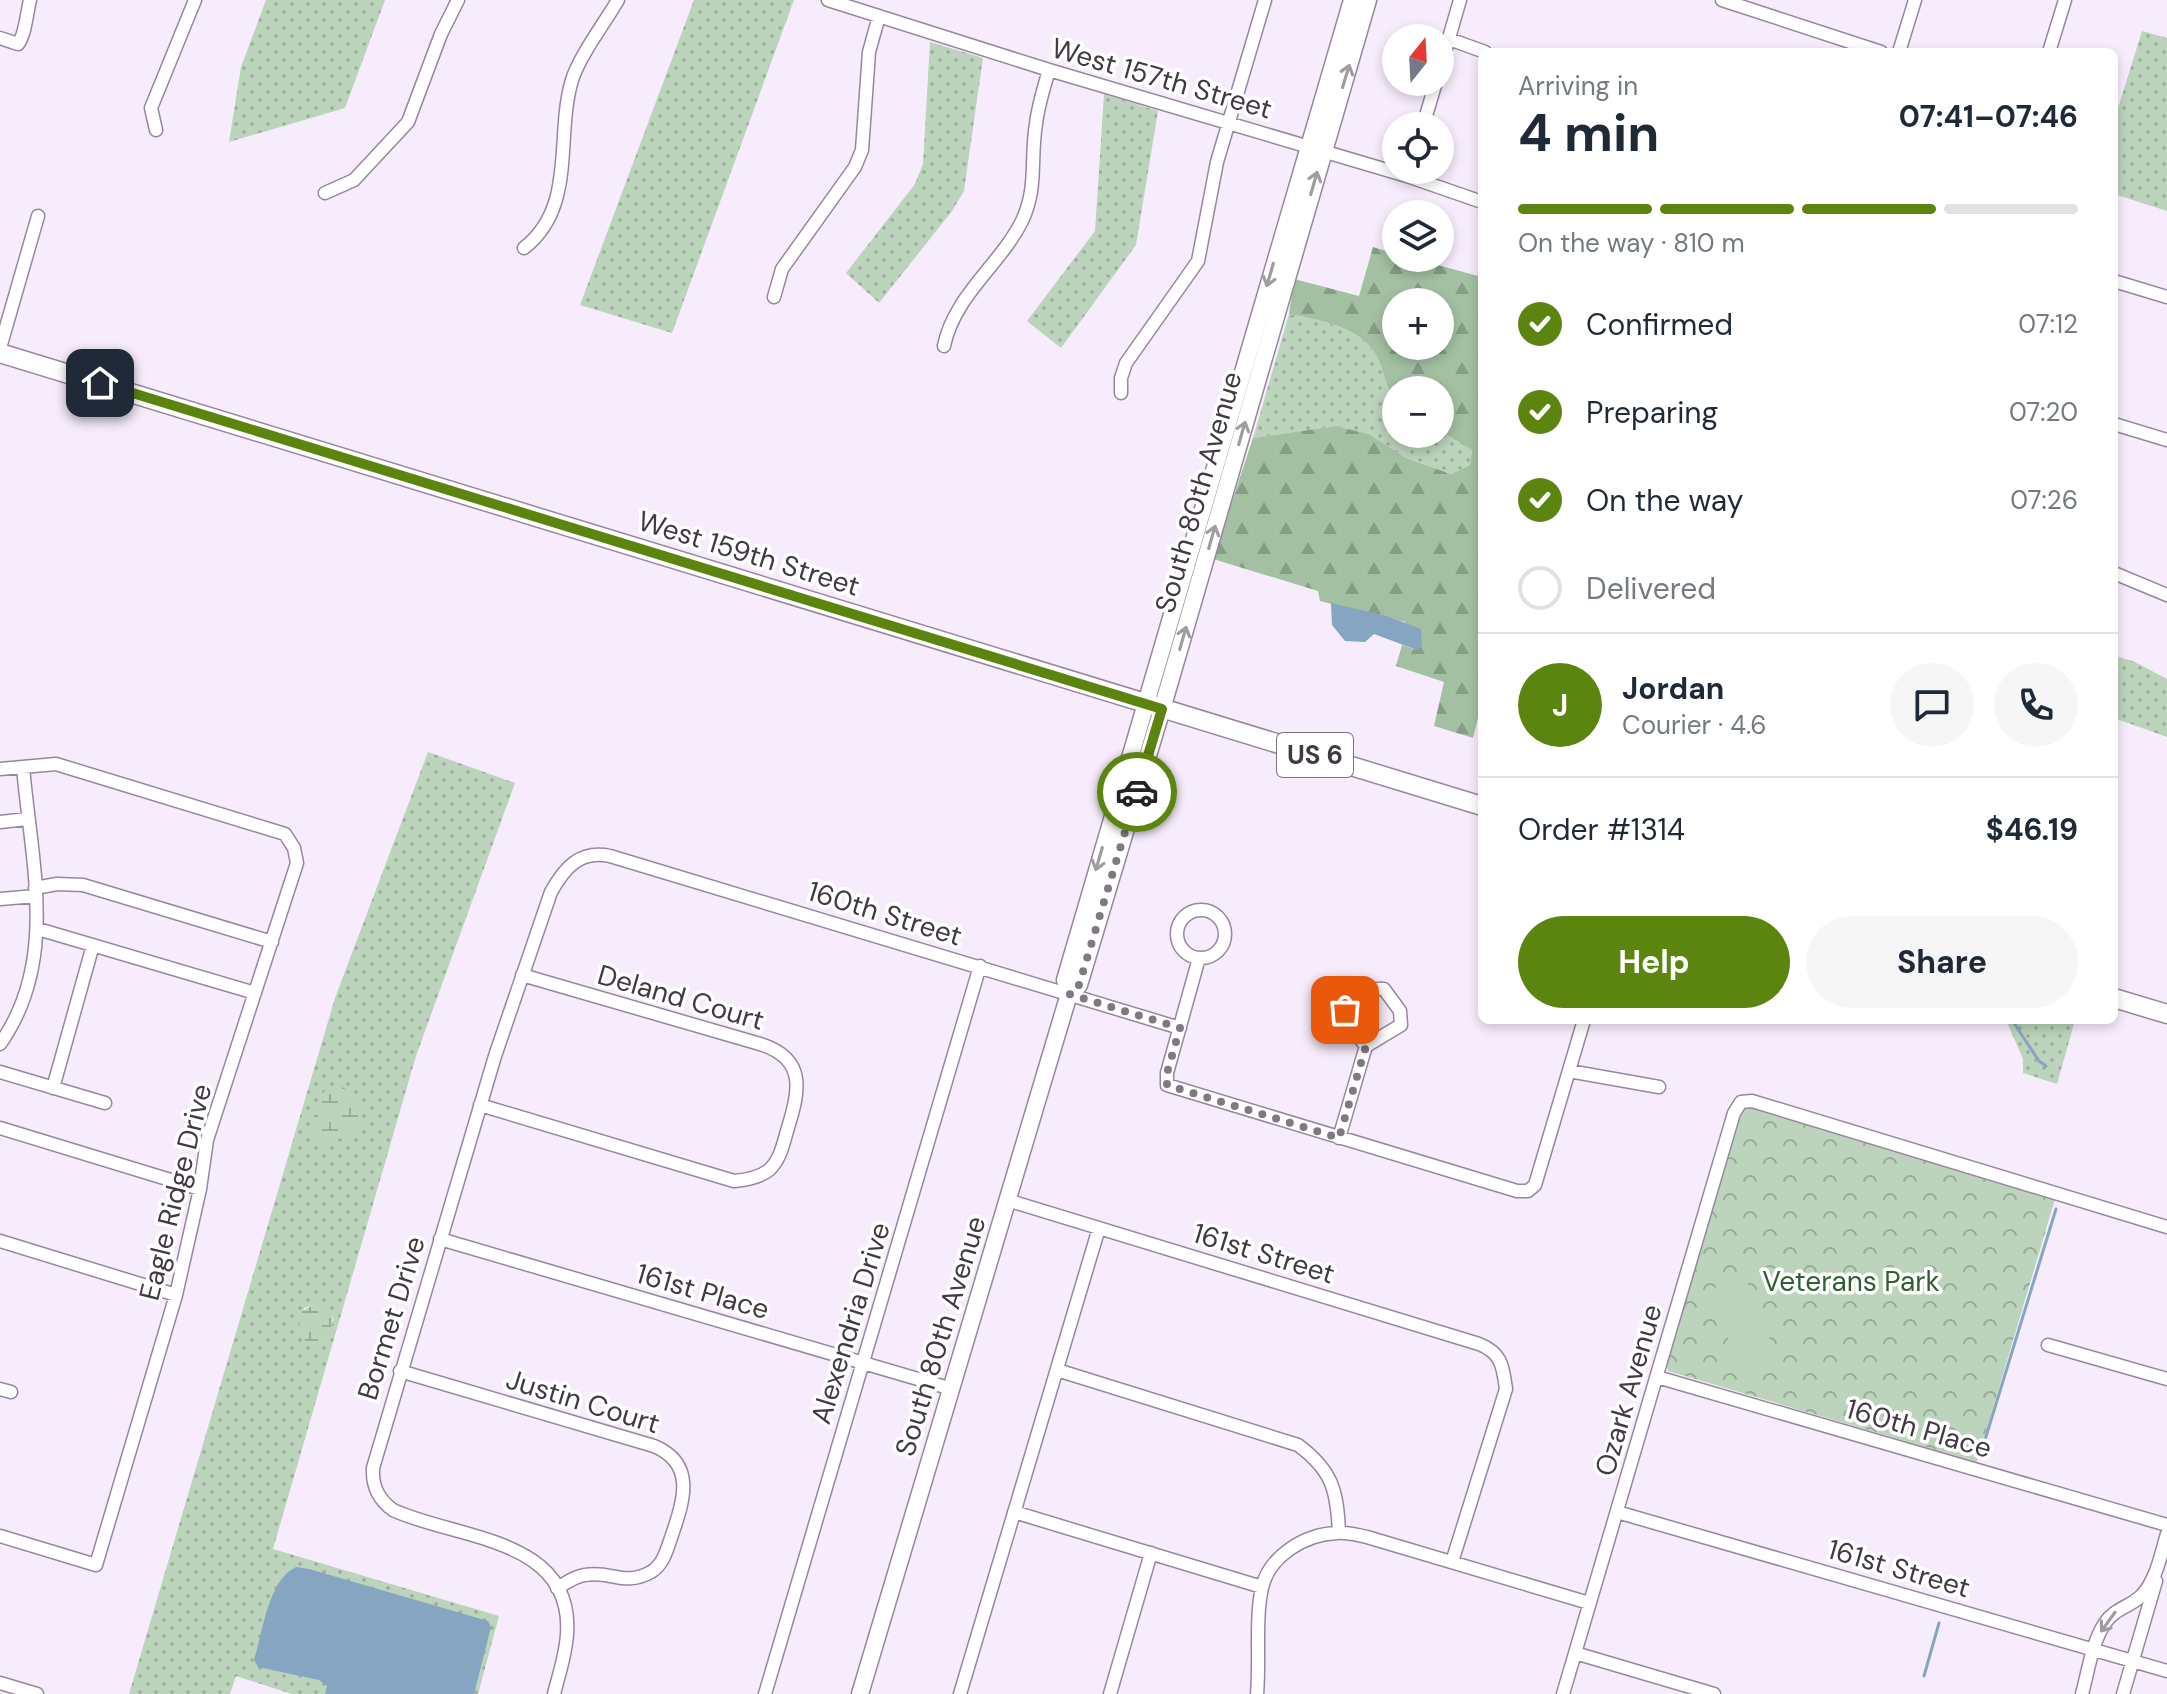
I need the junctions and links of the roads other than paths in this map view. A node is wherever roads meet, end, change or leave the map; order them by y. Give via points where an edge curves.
1 (30, 0) edge
2 (195, 0) edge
3 (458, 0) edge
4 (618, 0) edge
5 (828, 0) edge
6 (1265, 0) edge
7 (1352, 0) edge
8 (1368, 0) edge
9 (1460, 0) edge
10 (1722, 0) edge
11 (1915, 0) edge
12 (2065, 0) edge
13 (879, 16) junction
14 (1453, 24) edge
15 (0, 38) edge
16 (1454, 41) edge
17 (1869, 48) edge
18 (1900, 48) edge
19 (2050, 48) edge
20 (1478, 49) edge
21 (1049, 70) junction
22 (1229, 122) junction
23 (156, 130) dead end
24 (1316, 148) junction
25 (1382, 166) edge
26 (1436, 184) edge
27 (325, 193) dead end
28 (1478, 200) edge
29 (38, 216) dead end
30 (524, 248) dead end
31 (2118, 282) edge
32 (774, 297) dead end
33 (2167, 297) edge
34 (944, 346) dead end
35 (0, 351) edge
36 (1121, 393) dead end
37 (2118, 425) edge
38 (2167, 440) edge
39 (2118, 575) edge
40 (2167, 595) edge
41 (1153, 706) junction
42 (23, 767) junction
43 (0, 769) edge
44 (1478, 805) edge
45 (27, 819) junction
46 (0, 822) edge
47 (575, 861) joint
48 (35, 892) junction
49 (0, 899) edge
50 (38, 929) junction
51 (272, 942) junction
52 (93, 945) junction
53 (1199, 958) junction
54 (980, 966) junction
55 (522, 975) junction
56 (255, 993) junction
57 (1069, 994) junction
58 (2118, 999) edge
59 (2167, 1014) edge
60 (1583, 1024) edge
61 (1180, 1028) junction
62 (0, 1044) edge
63 (1366, 1046) junction
64 (1569, 1071) junction
65 (0, 1072) edge
66 (1659, 1087) dead end
67 (53, 1088) junction
68 (105, 1103) dead end
69 (480, 1105) junction
70 (0, 1128) edge
71 (1339, 1138) junction
72 (200, 1189) junction
73 (1007, 1200) junction
74 (2167, 1227) edge
75 (1099, 1228) junction
76 (440, 1239) junction
77 (0, 1241) edge
78 (176, 1295) junction
79 (2048, 1345) dead end
80 (863, 1363) junction
81 (1057, 1370) junction
82 (400, 1371) junction
83 (1657, 1377) junction
84 (2167, 1379) edge
85 (952, 1389) junction
86 (1014, 1512) junction
87 (1617, 1512) junction
88 (2167, 1525) edge
89 (1339, 1532) junction
90 (2167, 1534) edge
91 (0, 1536) edge
92 (1151, 1553) junction
93 (1452, 1562) junction
94 (2157, 1566) junction
95 (1262, 1587) junction
96 (557, 1588) junction
97 (1589, 1603) junction
98 (2094, 1650) junction
99 (1575, 1653) junction
100 (2133, 1661) junction
101 (2167, 1671) edge
102 (0, 1683) edge
103 (37, 1694) edge
104 (554, 1694) edge
105 (765, 1694) edge
106 (860, 1694) edge
107 (960, 1694) edge
108 (1110, 1694) edge
109 (1257, 1694) edge
110 (1563, 1694) edge
111 (1714, 1694) edge
112 (2082, 1694) edge
113 (2123, 1694) edge

1 - 15 street via 23,38 18,44
2 - 23 street via 151,108
3 - 27 street via 408,122 354,180
4 - 30 street via 572,79 562,176 541,235
5 - 13 street, West 157th Street
6 - 22 street
7 - 24 street, South 80th Avenue
24 -> 8 street, South 80th Avenue
9 - 14 street
10 - 17 street
11 - 18 street
12 - 19 street
13 - 21 street, West 157th Street
13 - 32 street via 869,52 862,150 782,269
16 - 20 street
21 - 22 street, West 157th Street
21 - 34 street via 1035,125 1030,200 1020,224 953,316
22 - 24 street, West 157th Street
22 - 36 street via 1198,261 1126,363
24 - 25 street, West 157th Street
24 - 41 street, South 80th Avenue
26 - 28 street, West 157th Street
29 - 35 street
31 - 33 street
35 - 41 main road, West 159th Street / US 6
37 - 38 street
39 - 40 street
41 - 44 main road, West 159th Street / US 6
41 - 57 street, South 80th Avenue via 1065,980
42 - 43 street
42 - 45 street
42 - 51 street, Eagle Ridge Drive via 56,764 285,834 297,863
45 - 46 street
45 - 48 street
47 - 54 street, 160th Street via 610,856
47 - 55 street, Bormet Drive via 551,892
48 - 49 street
48 - 50 street
48 - 51 street via 57,884 83,885
50 - 52 street
50 - 62 street via 34,969
51 - 56 street, Eagle Ridge Drive
52 - 56 street
52 - 67 street
53 - 53 street via 1215,954 1225,941 1219,918 1204,911 1183,918 1177,932 1180,947
53 - 61 street
54 - 57 street, 160th Street
54 - 80 street, Alexendria Drive
55 - 69 street, Bormet Drive
55 - 69 street, Deland Court via 778,1052 793,1068 799,1089 781,1152 765,1173 734,1181
56 - 72 street, Eagle Ridge Drive via 207,1140
57 - 61 street, 160th Street
57 - 73 street, South 80th Avenue
58 - 59 main road
60 - 64 street
61 - 71 street via 1167,1085
63 - 63 street via 1347,1023 1346,1006 1363,993 1384,989 1400,1011 1401,1025
63 - 71 street
64 - 66 street
64 - 71 street via 1535,1185 1528,1191
65 - 67 street
67 - 68 street
69 - 76 street, Bormet Drive
70 - 72 street
72 - 78 street, Eagle Ridge Drive
73 - 75 street, 161st Street
73 - 85 street, South 80th Avenue
74 - 83 street, Ozark Avenue via 1752,1101 1741,1102
75 - 81 street
75 - 93 street, 161st Street via 1495,1352 1502,1360 1506,1389
76 - 80 street, 161st Place
76 - 82 street, Bormet Drive
77 - 78 street
78 - 91 street, Eagle Ridge Drive via 96,1565
79 - 84 street
80 - 85 street, 161st Place
80 - 105 street, Alexendria Drive
81 - 86 street
81 - 89 street via 1298,1445 1329,1477 1336,1492
82 - 96 street, Bormet Drive via 373,1468 380,1497 403,1515 518,1550
82 - 96 street, Justin Court via 654,1446 678,1466 683,1499 657,1567 628,1580 584,1575
83 - 87 street, Ozark Avenue
83 - 88 street, 160th Place
85 - 106 street, South 80th Avenue
86 - 92 street
86 - 107 street
87 - 97 street, Ozark Avenue
87 - 98 street, 161st Street
89 - 93 street
89 - 95 street via 1296,1545 1276,1560
90 - 94 street
92 - 95 street
92 - 108 street
93 - 97 street
94 -> 98 street via 2140,1597 2107,1620
94 - 100 street
95 - 109 street
96 - 104 street, Bormet Drive via 567,1637
97 - 99 street, Ozark Avenue
98 - 100 street, 161st Street
98 - 112 street
99 - 110 street, Ozark Avenue
99 - 111 street
100 - 101 street, 161st Street
100 - 113 street
102 - 103 street

